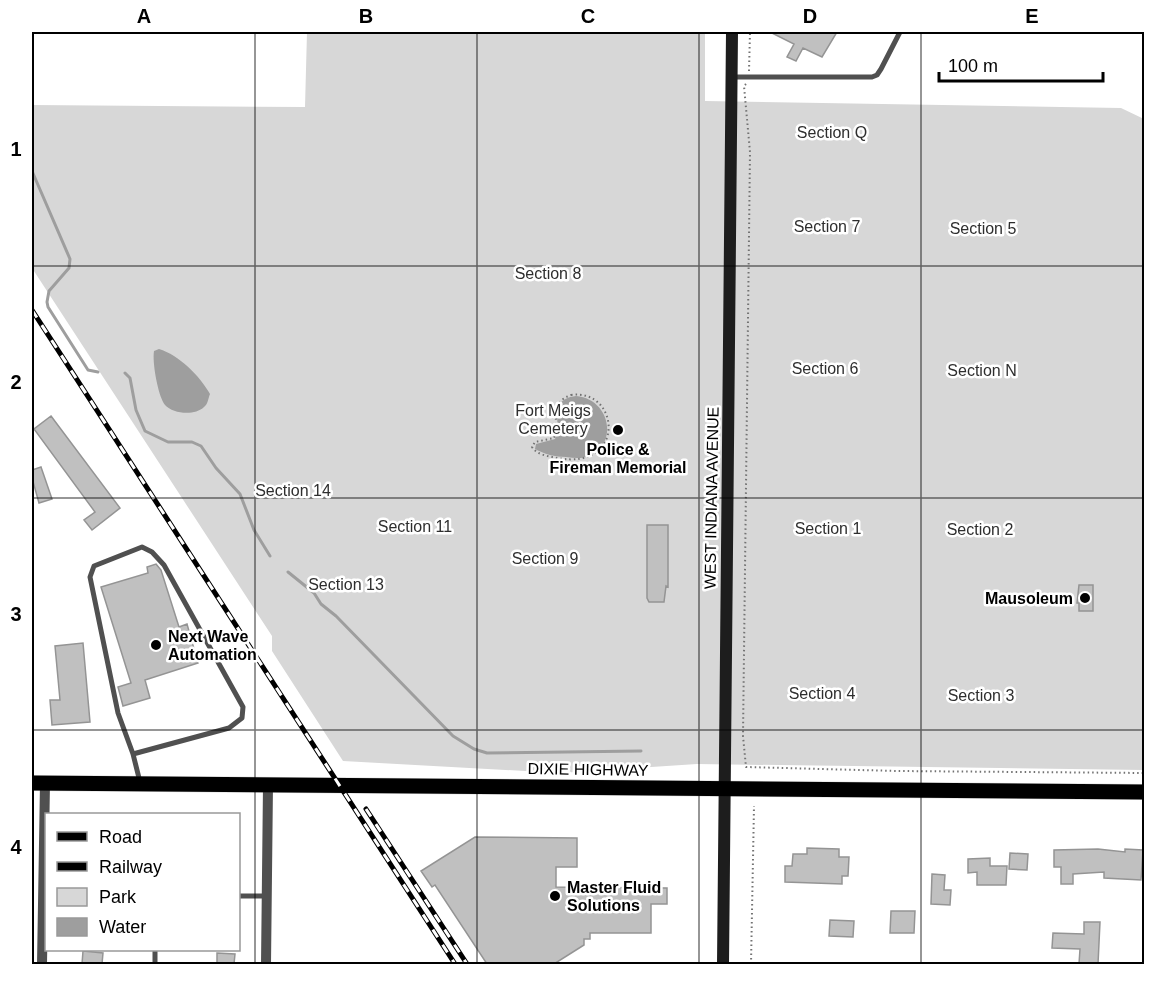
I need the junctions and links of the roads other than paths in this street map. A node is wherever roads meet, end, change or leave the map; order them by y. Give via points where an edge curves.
1 (732, 32) edge
2 (900, 32) edge
3 (732, 77) junction
4 (133, 754) junction
5 (38, 783) edge
6 (141, 784) junction
7 (268, 785) junction
8 (725, 789) junction
9 (1144, 792) edge
10 (45, 895) edge
11 (240, 896) edge
12 (266, 896) junction
13 (42, 964) edge
14 (266, 964) edge
15 (723, 964) edge

1 - 3 main road, WEST INDIANA AVENUE
2 - 3 lane via 878,75 872,77
3 - 8 main road, WEST INDIANA AVENUE
4 - 4 lane via 118,713 90,577 94,566 142,547 164,565 243,707 242,718 229,729
4 - 6 lane
5 - 6 main road, DIXIE HIGHWAY
5 - 10 street
6 - 7 main road, DIXIE HIGHWAY
7 - 8 main road, DIXIE HIGHWAY
7 - 12 street
8 - 9 main road, DIXIE HIGHWAY
8 - 15 main road, WEST INDIANA AVENUE
10 - 13 street
11 - 12 lane
12 - 14 street

